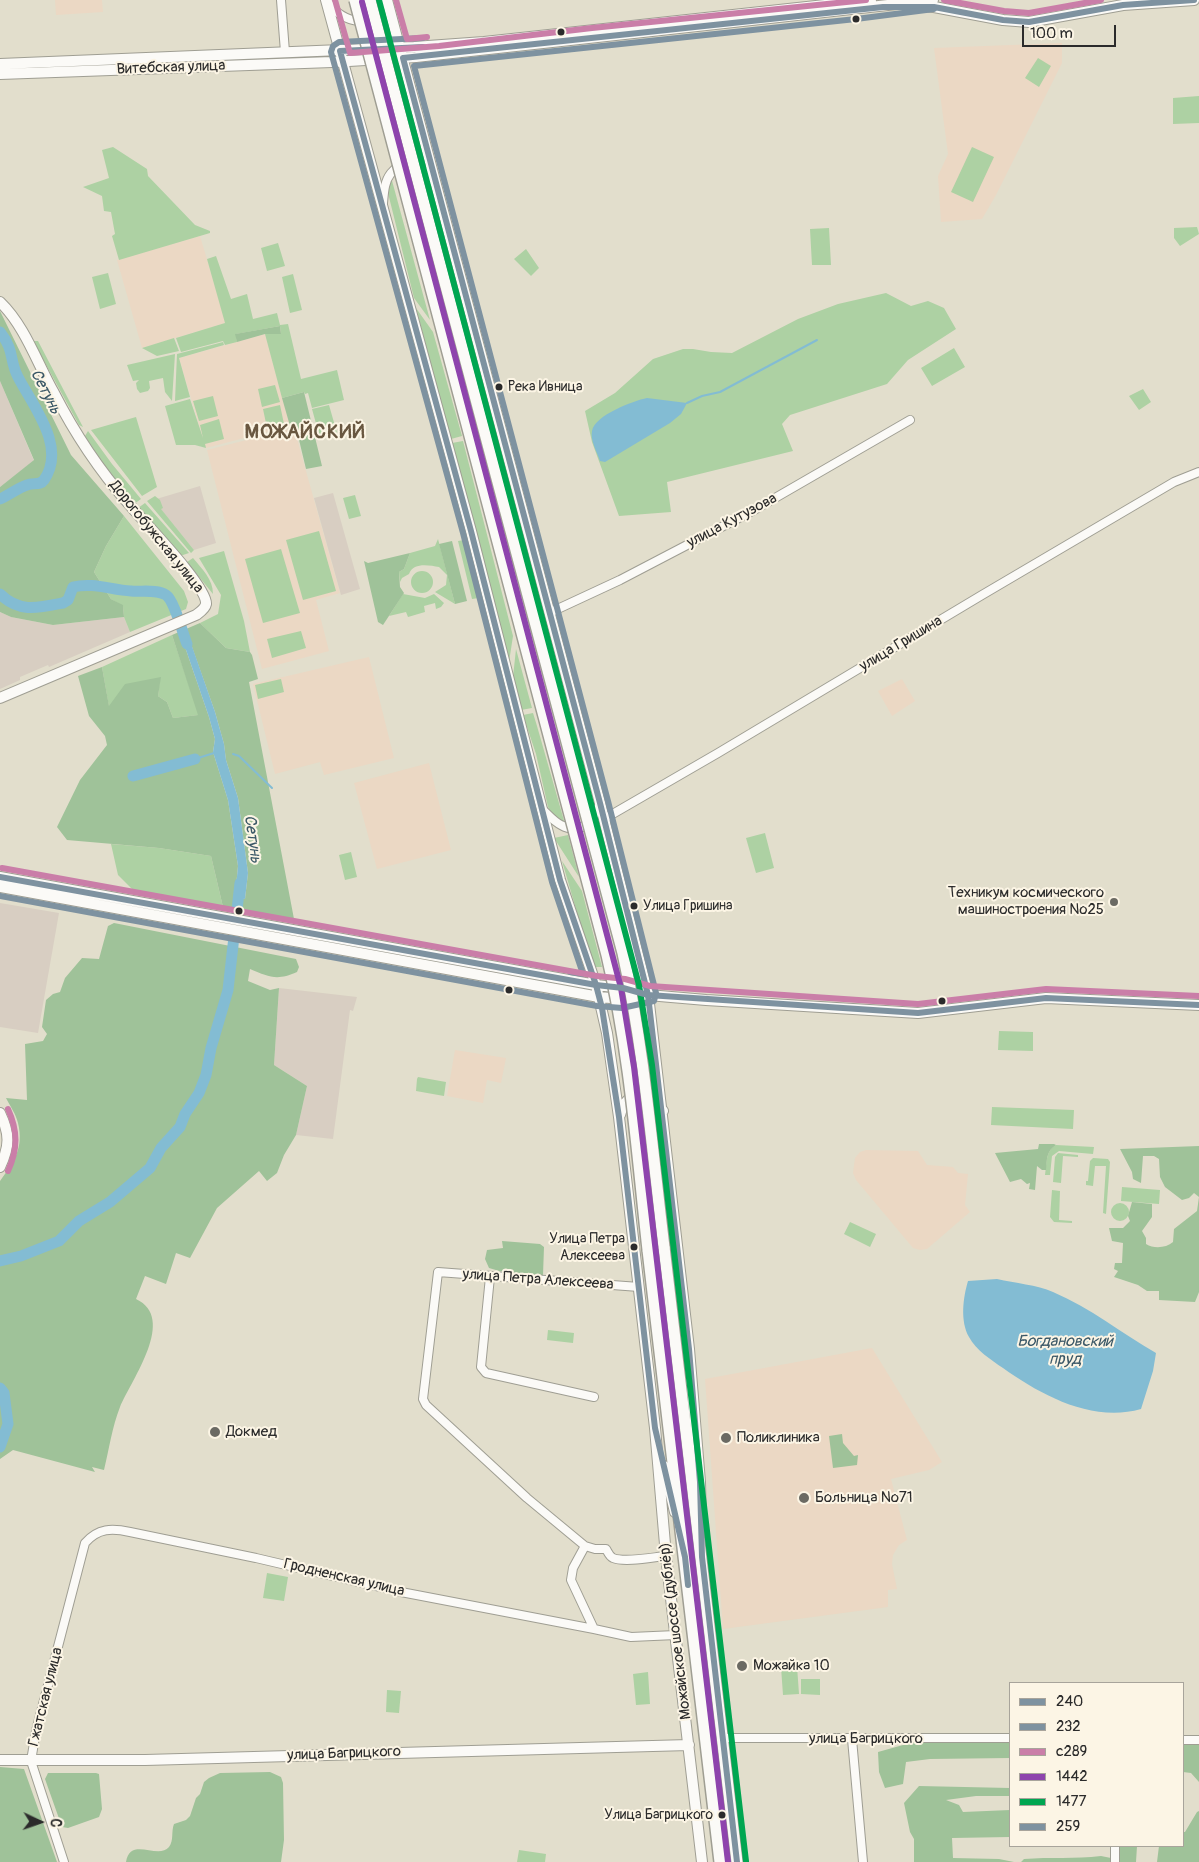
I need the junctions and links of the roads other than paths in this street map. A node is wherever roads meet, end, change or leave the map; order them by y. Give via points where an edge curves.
1 (281, 0) edge
2 (327, 0) edge
3 (355, 0) edge
4 (370, 0) edge
5 (385, 0) edge
6 (871, 0) edge
7 (933, 0) edge
8 (1194, 0) edge
9 (883, 6) junction
10 (340, 51) junction
11 (284, 52) junction
12 (402, 53) junction
13 (343, 62) junction
14 (0, 64) edge
15 (0, 74) edge
16 (437, 187) junction
17 (383, 207) junction
18 (0, 302) edge
19 (910, 420) dead end
20 (1199, 472) edge
21 (549, 613) junction
22 (0, 698) edge
23 (600, 803) junction
24 (542, 809) junction
25 (604, 819) junction
26 (0, 877) edge
27 (0, 887) edge
28 (226, 923) junction
29 (254, 928) junction
30 (596, 985) junction
31 (648, 995) junction
32 (599, 998) junction
33 (1199, 1005) edge
34 (663, 1112) junction
35 (0, 1113) edge
36 (619, 1117) junction
37 (0, 1167) edge
38 (490, 1277) junction
39 (639, 1287) junction
40 (594, 1397) dead end
41 (656, 1428) junction
42 (94, 1534) joint
43 (585, 1546) junction
44 (666, 1556) junction
45 (685, 1557) junction
46 (702, 1557) junction
47 (594, 1629) junction
48 (676, 1635) junction
49 (723, 1738) junction
50 (1009, 1738) edge
51 (852, 1739) junction
52 (1184, 1740) edge
53 (1199, 1740) edge
54 (689, 1745) junction
55 (0, 1760) edge
56 (31, 1761) junction
57 (1115, 1847) edge
58 (64, 1862) edge
59 (702, 1862) edge
60 (720, 1862) edge
61 (737, 1862) edge
62 (863, 1862) edge
63 (1115, 1862) edge

1 - 11 street
2 - 5 street via 337,14 356,21 376,15
2 - 10 main road, Можайское шоссе (дублёр)
3 - 45 main road, bridge via 615,988 628,1068
4 - 46 main road, bridge via 623,952 643,1066
5 - 12 main road
6 - 12 main road
7 - 9 main road
8 - 9 main road via 1123,5 1029,22 934,7
9 - 12 main road
10 - 11 main road, Витебская улица
10 - 12 main road, Витебская улица
10 - 13 main road, Можайское шоссе (дублёр)
11 - 14 main road, Витебская улица
12 - 13 main road, Витебская улица
12 - 16 main road
13 - 15 main road, Витебская улица
13 - 17 main road, Можайское шоссе (дублёр)
16 - 17 street via 431,176 414,165 396,168 384,185
16 - 21 main road
17 - 24 main road, Можайское шоссе (дублёр)
18 - 22 main road, Дорогобужская улица via 16,321 80,438 113,486 204,593 206,604 187,618
19 - 21 street, улица Кутузова via 748,513
20 - 25 street, улица Гришина via 1174,482
21 - 23 main road
23 - 24 street via 594,818 577,828 561,825
23 - 25 main road
24 - 30 main road, Можайское шоссе (дублёр) via 570,914
25 - 31 main road
26 - 28 main road
27 - 28 main road
28 - 29 main road
29 - 30 main road
29 - 32 main road
30 - 31 main road
30 - 32 main road, Можайское шоссе (дублёр)
31 - 32 main road
31 - 33 main road via 918,1013 1046,998
31 - 34 main road
32 - 36 main road, Можайское шоссе (дублёр)
34 - 36 main road via 657,1102 640,1095 625,1103
34 - 46 main road via 690,1357
35 - 37 main road via 8,1131 7,1151
36 - 39 main road, Можайское шоссе (дублёр)
38 - 39 street, улица Петра Алексеева
38 - 40 street via 482,1367 486,1373
38 - 43 street, улица Петра Алексеева via 438,1272 423,1399 527,1498
39 - 41 main road, Можайское шоссе (дублёр)
41 - 44 main road, Можайское шоссе (дублёр)
41 - 45 main road
42 - 47 street, Гродненская улица via 106,1529 124,1531 401,1592
42 - 56 street, Гжатская улица via 84,1543
43 - 44 street via 606,1549 615,1559
43 - 47 street via 573,1568 571,1580
44 - 48 main road, Можайское шоссе (дублёр)
45 - 60 main road
46 - 49 main road
47 - 48 street, Гродненская улица via 631,1637
48 - 54 main road, Можайское шоссе (дублёр)
49 - 51 street, улица Багрицкого
49 - 61 main road
50 - 51 street, улица Багрицкого
51 - 62 street
52 - 53 street
54 - 56 main road, улица Багрицкого
54 - 59 main road, Можайское шоссе (дублёр)
55 - 56 main road, улица Багрицкого
56 - 58 street, Гжатская улица
57 - 63 street

